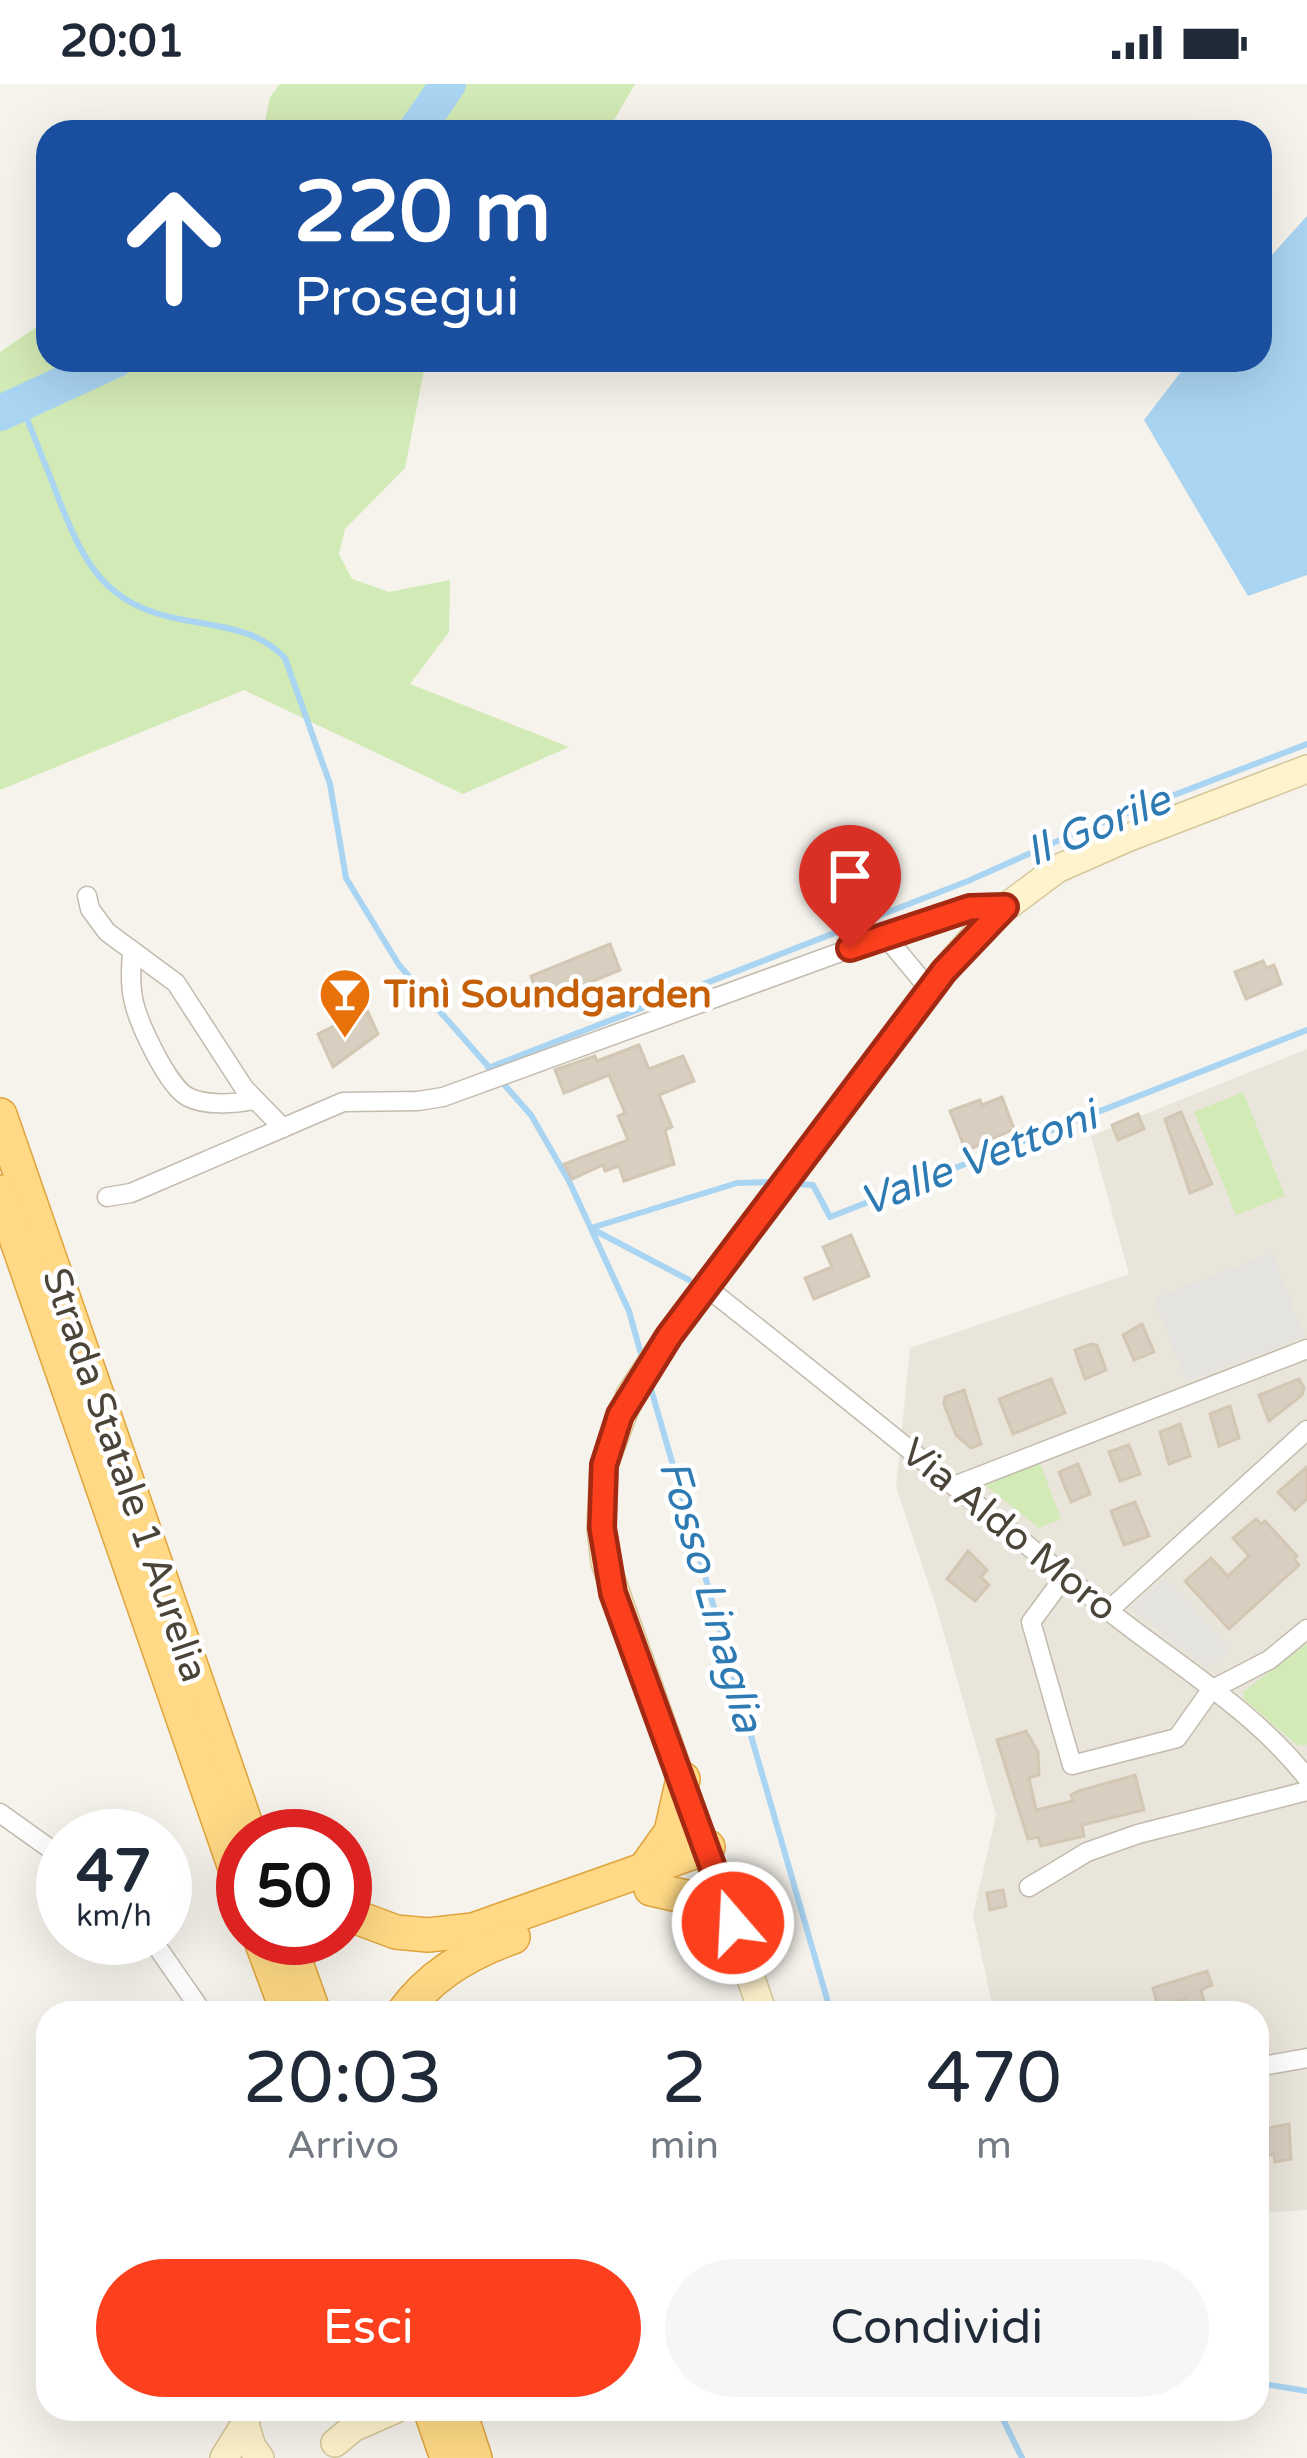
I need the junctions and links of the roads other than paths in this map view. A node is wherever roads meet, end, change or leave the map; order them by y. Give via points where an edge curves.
1 (1307, 769) edge
2 (87, 896) dead end
3 (1005, 907) junction
4 (885, 936) junction
5 (132, 951) junction
6 (930, 989) junction
7 (254, 1100) junction
8 (0, 1114) edge
9 (283, 1128) junction
10 (0, 1192) edge
11 (107, 1197) dead end
12 (706, 1287) junction
13 (1307, 1349) edge
14 (1307, 1430) edge
15 (954, 1486) junction
16 (1065, 1576) junction
17 (1108, 1611) junction
18 (1307, 1629) edge
19 (1211, 1690) junction
20 (222, 1757) junction
21 (682, 1778) junction
22 (1307, 1778) edge
23 (1307, 1791) edge
24 (240, 1809) edge
25 (259, 1809) edge
26 (216, 1813) edge
27 (0, 1814) edge
28 (36, 1839) edge
29 (711, 1857) junction
30 (648, 1879) junction
31 (1029, 1887) dead end
32 (372, 1923) edge
33 (733, 1923) junction
34 (170, 1965) edge
35 (270, 1965) edge
36 (297, 1965) edge
37 (195, 2001) edge
38 (284, 2001) edge
39 (310, 2001) edge
40 (414, 2001) edge
41 (759, 2001) edge
42 (1307, 2058) edge
43 (1269, 2065) edge
44 (244, 2421) edge
45 (248, 2421) edge
46 (338, 2421) edge
47 (369, 2421) edge
48 (330, 2450) edge
49 (224, 2458) edge
50 (260, 2458) edge

1 - 3 main road via 1092,852
2 - 5 street via 97,921
3 - 4 street via 970,908
3 - 6 main road
4 - 6 street
4 - 9 street via 467,1089 432,1100 343,1102
5 - 7 street via 176,983
5 - 7 street via 136,1012 172,1084 192,1099
6 - 12 main road
7 - 9 street
8 - 20 highway, Strada Statale 1 Aurelia
9 - 11 street
10 - 26 highway, Strada Statale 1 Aurelia
12 - 15 street, Via Aldo Moro
12 - 21 main road via 630,1395 604,1465 605,1562
13 - 15 street
14 - 17 street
15 - 16 street, Via Aldo Moro
16 - 17 street, Via Aldo Moro
16 - 19 street via 1030,1622 1072,1765 1177,1738
17 - 19 street, Via Aldo Moro
18 - 19 street
19 - 22 street, Via Aldo Moro
20 - 24 highway, Strada Statale 1 Aurelia
20 - 25 highway via 244,1769
21 - 29 main road
21 - 30 highway via 671,1832
23 - 31 street via 1138,1834 1087,1852
27 - 28 street
29 - 30 highway
29 - 33 main road
30 - 32 highway via 459,1933 396,1932
30 - 33 highway
30 - 40 highway via 486,1947
33 - 41 main road
34 - 37 street
35 - 38 highway
36 - 39 highway
42 - 43 street
44 - 49 main road
45 - 50 main road
46 - 48 main road
47 - 48 main road

